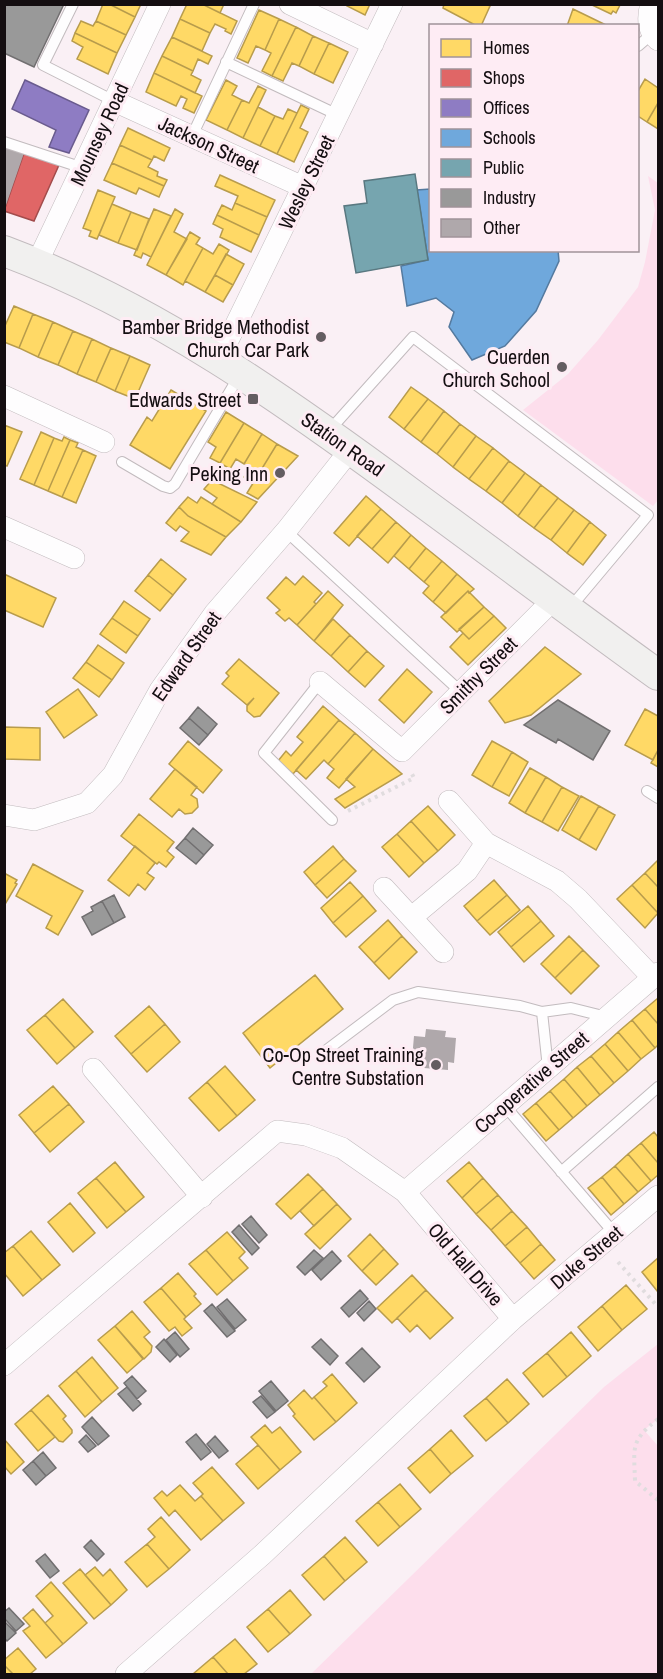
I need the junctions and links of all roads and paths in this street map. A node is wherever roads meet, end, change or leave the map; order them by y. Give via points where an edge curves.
1 (73, 4) edge
2 (160, 4) edge
3 (254, 4) edge
4 (290, 4) edge
5 (392, 4) edge
6 (651, 4) edge
7 (649, 40) edge
8 (373, 44) junction
9 (226, 62) junction
10 (114, 101) junction
11 (338, 115) junction
12 (192, 136) junction
13 (4, 142) edge
14 (83, 168) junction
15 (303, 187) junction
16 (15, 260) edge
17 (230, 366) junction
18 (4, 396) edge
19 (339, 441) junction
20 (104, 442) dead end
21 (122, 462) dead end
22 (4, 527) edge
23 (286, 531) junction
24 (74, 558) dead end
25 (561, 605) junction
26 (658, 675) edge
27 (320, 682) joint
28 (461, 692) junction
29 (402, 751) junction
30 (646, 791) dead end
31 (658, 798) edge
32 (449, 801) dead end
33 (4, 815) edge
34 (332, 820) joint
35 (486, 843) junction
36 (384, 888) dead end
37 (412, 917) junction
38 (443, 952) dead end
39 (656, 975) edge
40 (542, 1012) junction
41 (607, 1017) junction
42 (324, 1052) dead end
43 (548, 1068) junction
44 (93, 1069) dead end
45 (658, 1087) edge
46 (505, 1106) junction
47 (561, 1172) junction
48 (405, 1192) junction
49 (658, 1196) edge
50 (202, 1197) junction
51 (608, 1238) junction
52 (658, 1307) edge
53 (513, 1319) junction
54 (7, 1357) edge
55 (658, 1419) edge
56 (658, 1500) edge
57 (126, 1674) edge

1 - 10 lane via 43,65
2 - 10 street, Mounsey Road
3 - 9 lane
4 - 8 street
5 - 8 street, Wesley Street
6 - 7 street
8 - 11 street, Wesley Street
9 - 11 lane
9 - 12 lane
10 - 12 street, Jackson Street
10 - 14 street, Mounsey Road
11 - 15 street, Wesley Street
12 - 15 street, Jackson Street
13 - 14 lane
14 - 16 street, Mounsey Road
15 - 17 street, Wesley Street
16 - 17 main road, Station Road via 129,308
17 - 19 main road, Station Road
17 - 21 lane via 175,484 170,488 163,486
18 - 20 street
19 - 23 street, Edward Street
19 - 25 main road, Station Road
19 - 25 lane via 412,337 648,514
22 - 24 street
23 - 28 lane
23 - 33 street, Edward Street via 214,614 160,690 113,775 87,803 34,820
25 - 26 main road, Station Road
25 - 28 street, Smithy Street
27 - 29 street
27 - 34 lane via 264,753
28 - 29 street, Smithy Street
29 - 34 path via 414,778
30 - 31 lane
32 - 35 street
35 - 37 street via 467,871
35 - 39 street via 557,880
36 - 37 street
37 - 38 street
39 - 41 street, Co-operative Street
40 - 41 lane via 571,1008
40 - 42 lane via 418,993 393,1000
40 - 43 lane
41 - 43 street, Co-operative Street
43 - 46 street, Co-operative Street
44 - 50 street
45 - 47 lane
46 - 47 lane
46 - 48 street, Co-operative Street
47 - 51 lane
48 - 50 street, Old Hall Drive via 342,1148 306,1135 277,1131
48 - 53 street, Old Hall Drive
49 - 51 street, Duke Street
50 - 54 street, Old Hall Drive
51 - 52 path
51 - 53 street, Duke Street
53 - 57 street, Old Hall Drive via 262,1555
55 - 56 path via 634,1444 635,1481

